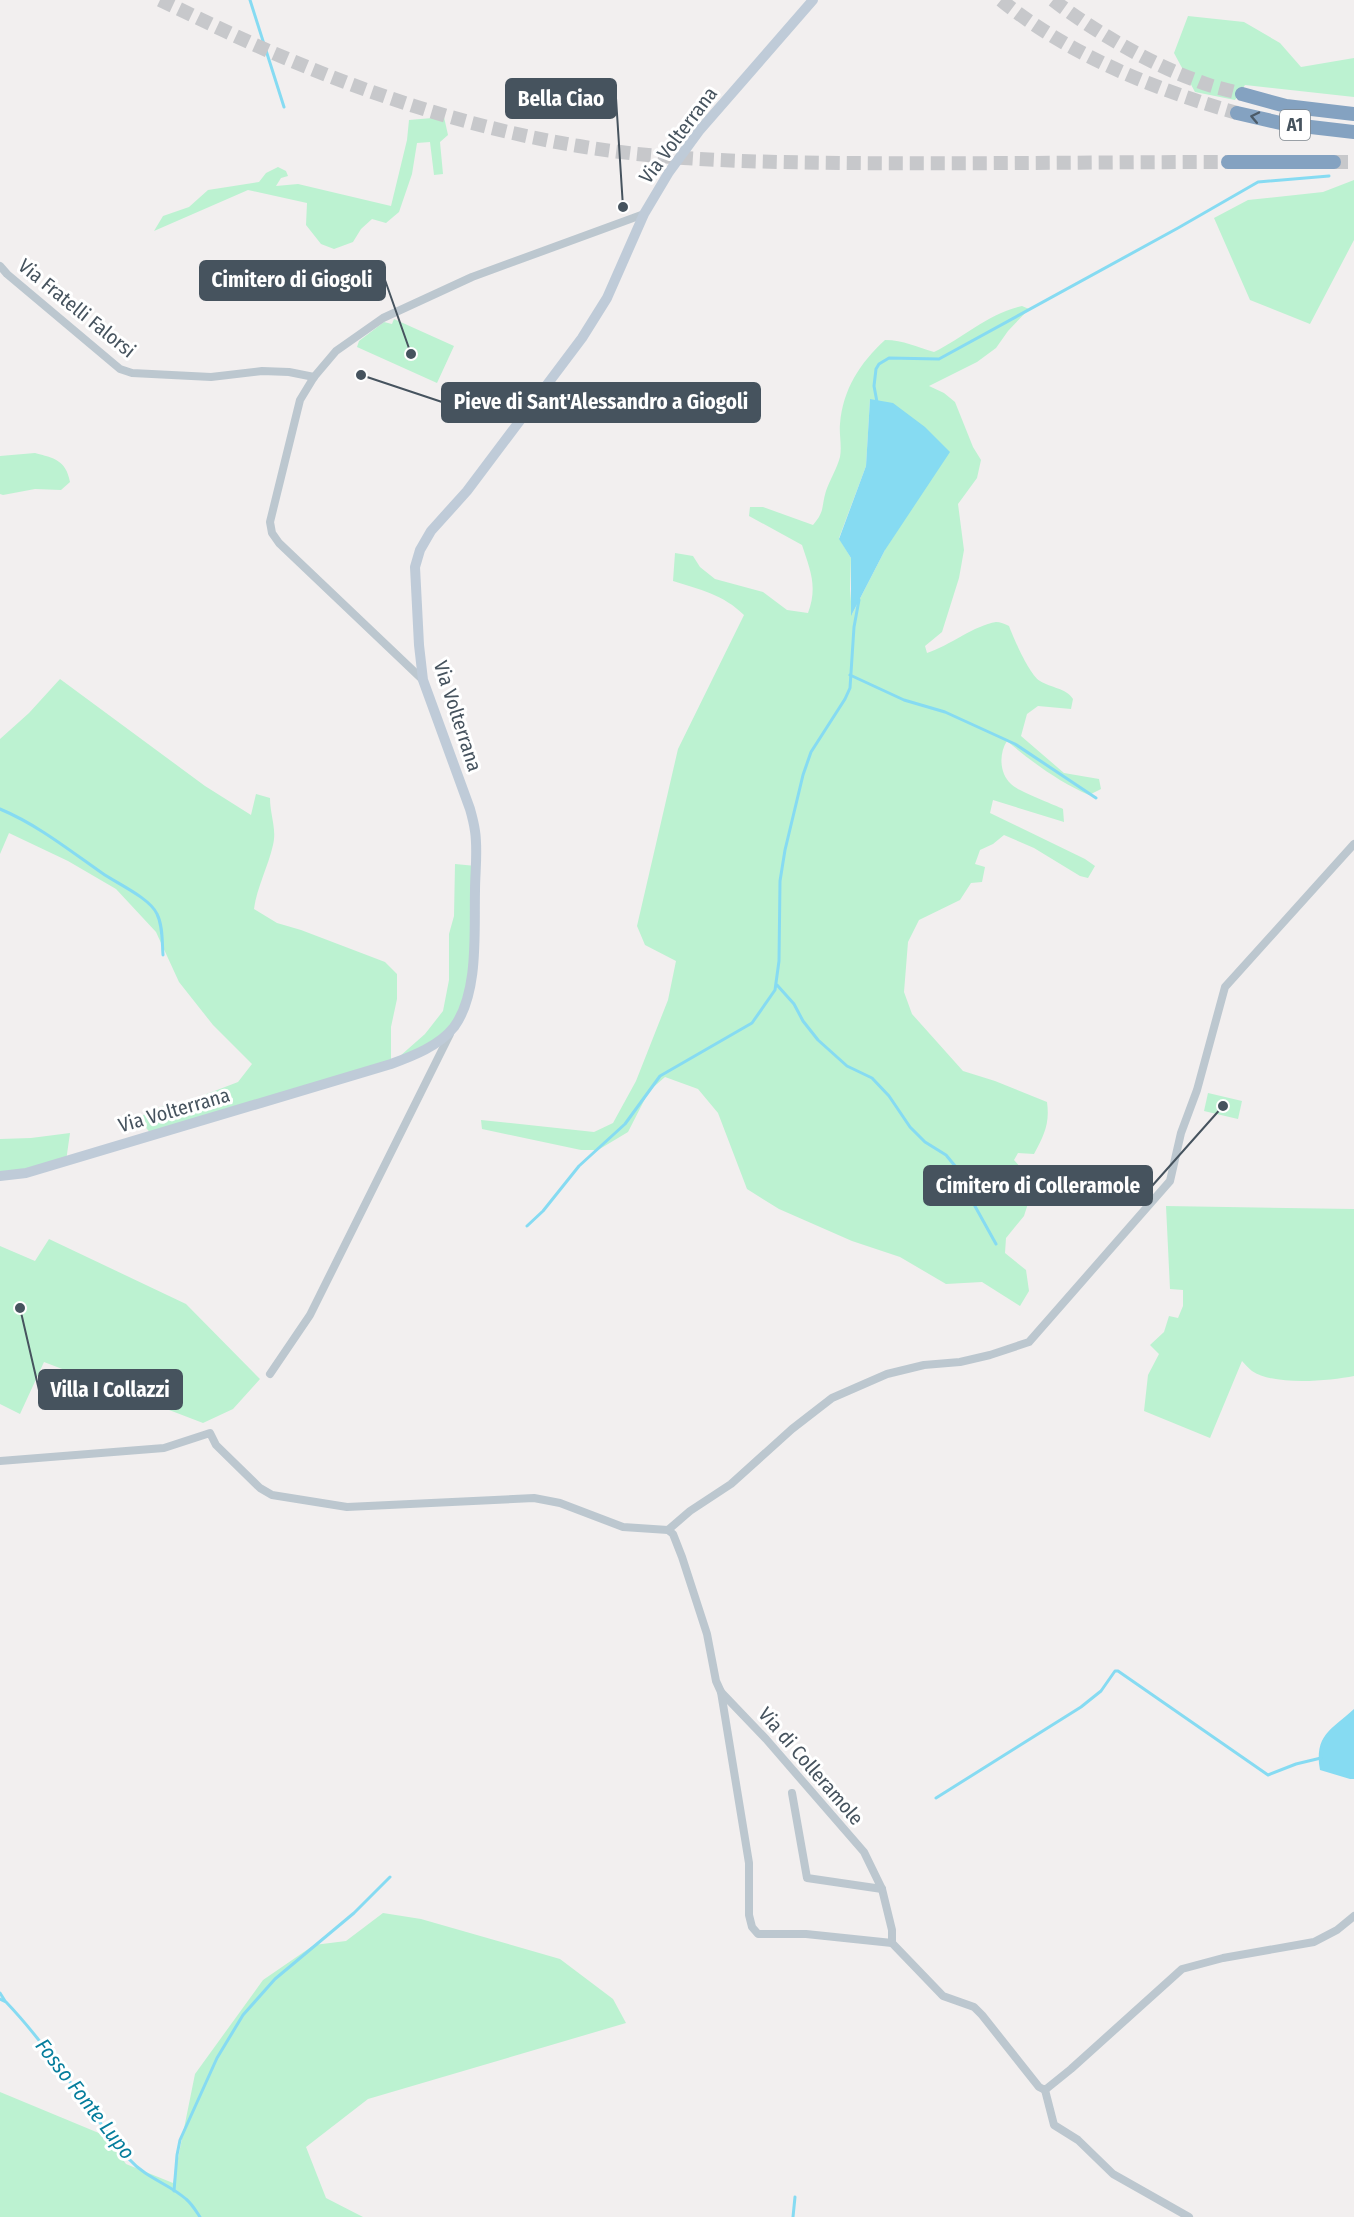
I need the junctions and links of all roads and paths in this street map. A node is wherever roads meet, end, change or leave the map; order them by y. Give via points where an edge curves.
1 (813, 0) edge
2 (1242, 94) tunnel mouth
3 (1237, 113) tunnel mouth
4 (1354, 114) edge
5 (1354, 132) edge
6 (1228, 162) tunnel mouth
7 (1334, 162) tunnel mouth
8 (644, 213) junction
9 (0, 266) edge
10 (314, 377) junction
11 (423, 680) junction
12 (1354, 844) edge
13 (453, 1028) junction
14 (0, 1176) edge
15 (270, 1374) dead end
16 (0, 1461) edge
17 (668, 1530) junction
18 (721, 1692) junction
19 (792, 1793) dead end
20 (882, 1888) junction
21 (1354, 1916) edge
22 (892, 1943) junction
23 (1044, 2090) junction
24 (1189, 2217) edge

1 - 8 main road, Via Volterrana via 699,131
2 - 4 highway, A1 via 1286,106
5 -> 3 highway, A1 via 1285,124
6 - 7 highway, A1
8 - 10 street via 471,277 383,318 336,351
8 - 11 main road, Via Volterrana via 607,298 582,338 420,550 415,567
9 - 10 street, Via Fratelli Falorsi via 120,369 211,377 262,371
10 - 11 street via 300,400 270,522 272,533
11 - 13 main road, Via Volterrana via 475,831 470,985
12 - 17 street via 1225,987 1170,1181 1029,1342 960,1362 887,1374 832,1398 731,1484
13 - 14 main road, Via Volterrana via 435,1044 391,1064 26,1173
13 - 15 street, Via Volterrana via 310,1315
16 - 17 street via 164,1448 210,1433 216,1445 272,1495 346,1507 534,1498 560,1503 622,1527
17 - 18 street, Via di Colleramole via 686,1568
18 - 20 street, Via di Colleramole via 864,1852
18 - 22 street via 749,1863 752,1927 758,1934 806,1934
19 - 20 street via 807,1878
20 - 22 street, Via di Colleramole
21 - 23 street via 1314,1942 1182,1969
22 - 23 street via 943,1996 974,2007
23 - 24 street via 1054,2125 1078,2140 1113,2174

